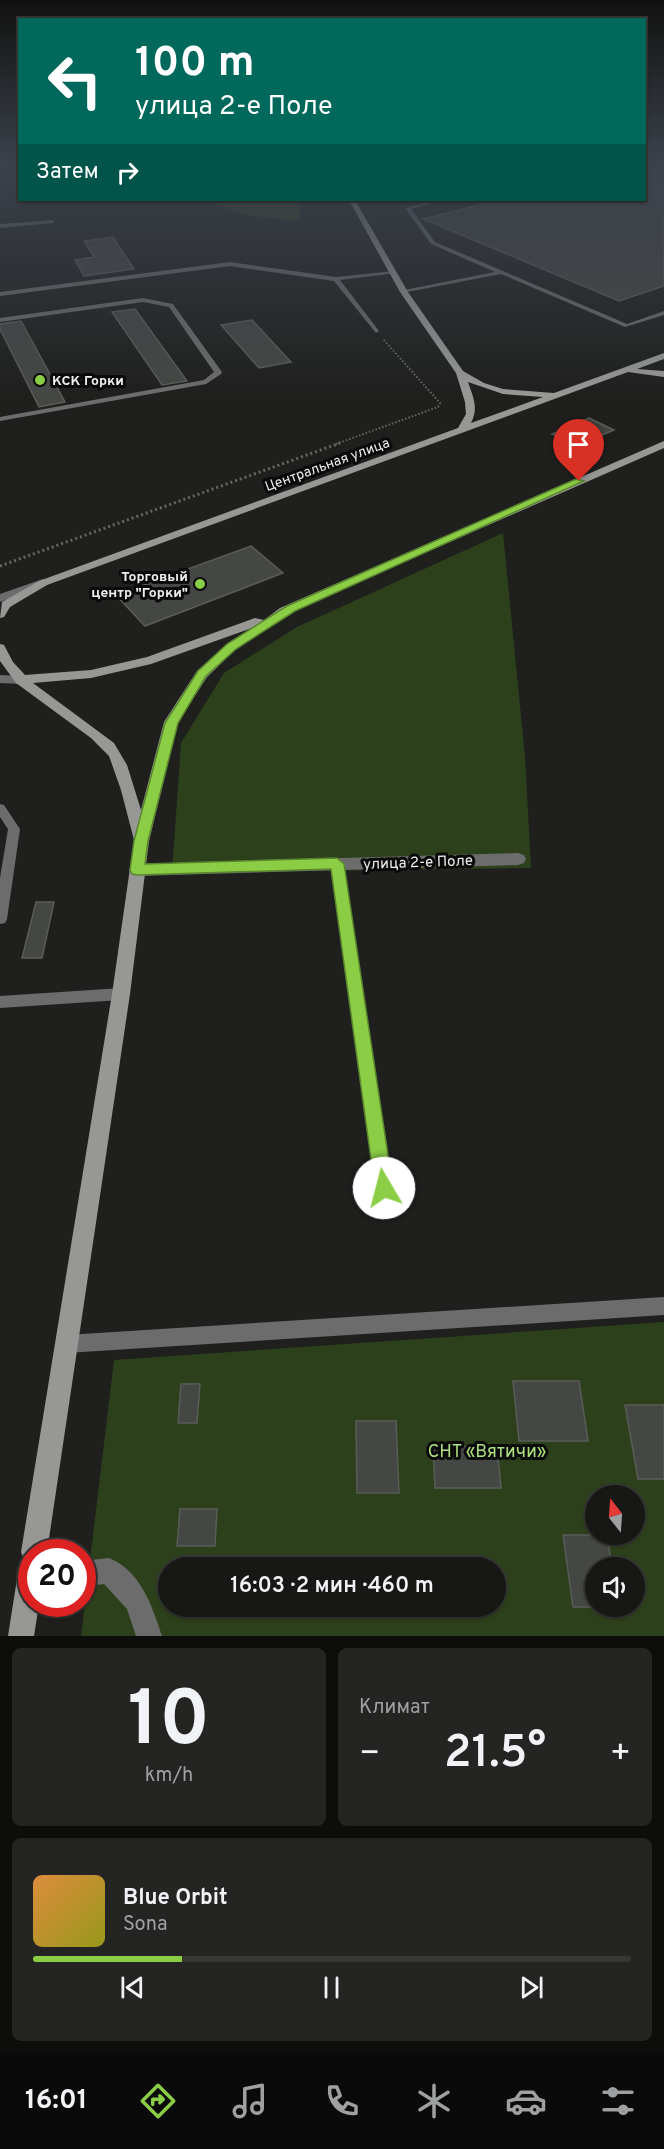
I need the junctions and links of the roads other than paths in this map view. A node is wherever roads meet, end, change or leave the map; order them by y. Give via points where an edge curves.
1 (376, 241) edge
2 (432, 241) edge
3 (394, 273) junction
4 (499, 273) junction
5 (336, 279) junction
6 (404, 292) junction
7 (0, 294) edge
8 (664, 314) edge
9 (0, 320) edge
10 (376, 332) road end
11 (664, 356) edge
12 (624, 371) junction
13 (460, 373) junction
14 (664, 374) edge
15 (565, 393) junction
16 (0, 419) edge
17 (461, 432) junction
18 (664, 444) edge
19 (44, 583) junction
20 (0, 598) edge
21 (291, 608) junction
22 (0, 614) edge
23 (0, 648) edge
24 (0, 679) edge
25 (21, 680) junction
26 (0, 808) edge
27 (141, 841) junction
28 (518, 859) dead end
29 (337, 864) junction
30 (137, 870) junction
31 (0, 919) edge
32 (121, 994) junction
33 (0, 1002) edge
34 (384, 1188) dead end
35 (664, 1306) edge
36 (66, 1344) junction
37 (36, 1539) edge
38 (96, 1572) edge
39 (24, 1617) edge
40 (21, 1636) edge
41 (149, 1636) edge

1 - 3 main road
2 - 4 lane
3 - 5 lane
3 - 6 main road
4 - 6 lane
4 - 8 lane via 627,326
5 - 7 lane via 230,264
5 - 10 lane
6 - 13 main road
9 - 16 lane via 143,300 171,304 218,372 206,382
11 - 12 main road, Центральная улица
12 - 14 main road
12 - 15 main road, Центральная улица
13 - 15 main road via 500,393
13 - 17 main road via 471,414
15 - 17 main road, Центральная улица
17 - 19 main road, Центральная улица
18 - 21 main road
19 - 20 street, Центральная улица
19 - 22 main road via 6,605
21 - 25 main road via 151,660 91,674
21 - 27 main road via 231,647 202,674 171,723
23 - 25 main road
24 - 25 street
25 - 27 main road via 110,747 127,784
26 - 31 lane via 14,829
27 - 30 main road
28 - 29 street, улица 2-е Поле
29 - 30 street, улица 2-е Поле
29 - 34 lane
30 - 32 main road
32 - 33 lane
32 - 36 main road
35 - 36 lane
36 - 37 main road
38 - 41 street via 108,1571 136,1601
39 - 40 main road

